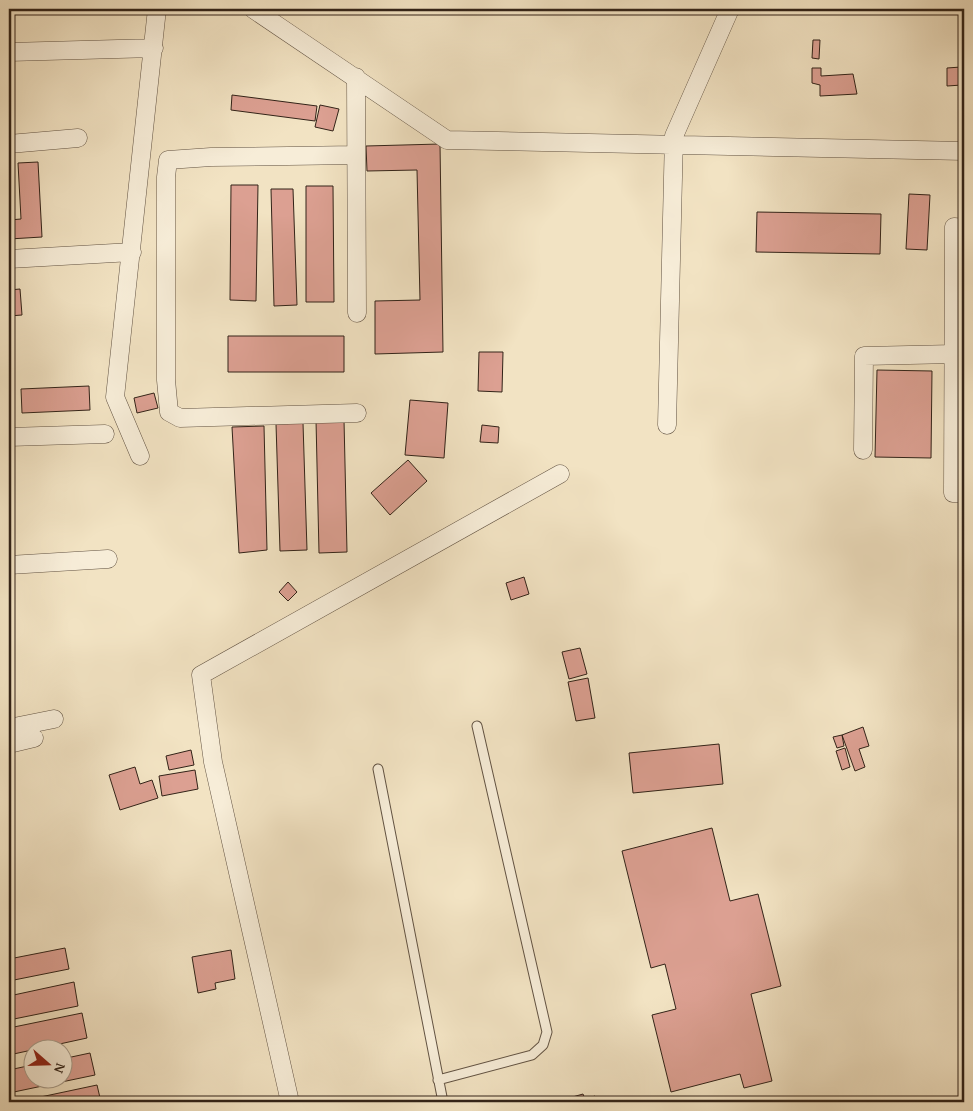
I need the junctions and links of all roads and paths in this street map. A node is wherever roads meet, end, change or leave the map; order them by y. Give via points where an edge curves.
1 (157, 9) edge
2 (253, 9) edge
3 (730, 9) edge
4 (154, 48) junction
5 (9, 52) edge
6 (356, 77) junction
7 (78, 138) dead end
8 (9, 144) edge
9 (674, 145) junction
10 (964, 151) edge
11 (356, 155) junction
12 (964, 228) edge
13 (132, 252) junction
14 (9, 259) edge
15 (357, 313) dead end
16 (954, 354) junction
17 (357, 413) dead end
18 (667, 425) dead end
19 (105, 434) dead end
20 (9, 437) edge
21 (863, 450) dead end
22 (140, 456) dead end
23 (560, 474) dead end
24 (964, 494) edge
25 (108, 559) dead end
26 (9, 564) edge
27 (54, 719) dead end
28 (477, 726) dead end
29 (9, 728) edge
30 (34, 738) dead end
31 (9, 744) edge
32 (378, 769) dead end
33 (438, 1080) junction
34 (290, 1102) edge
35 (443, 1102) edge

1 - 4 street
2 - 6 street
3 - 9 street via 674,136
4 - 5 street
4 - 13 street
6 - 9 street via 447,140
6 - 11 street
7 - 8 street
9 - 10 street
9 - 18 street
11 - 15 street
11 - 17 street via 168,160 166,380 169,412 180,418
12 - 16 street via 954,227
13 - 14 street
13 - 22 street via 115,397
16 - 21 street via 864,356
16 - 24 street via 954,494
19 - 20 street
23 - 34 street via 201,676 213,762
25 - 26 street
27 - 29 street
28 - 33 lane via 547,1032 543,1045 532,1055
30 - 31 street
32 - 33 lane
33 - 35 lane

